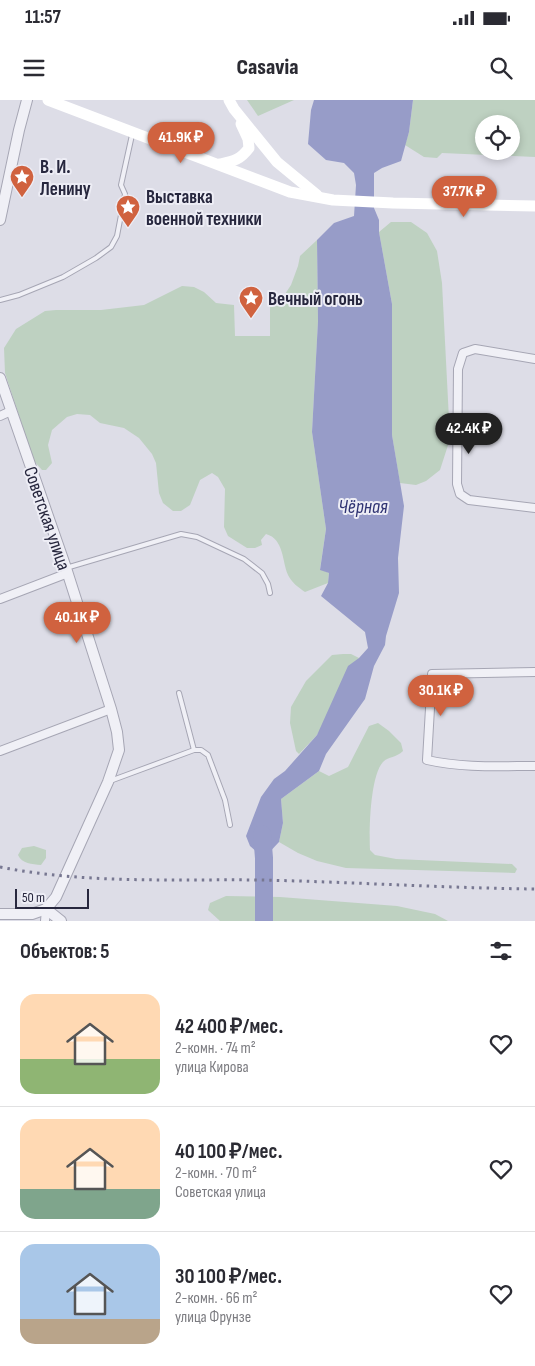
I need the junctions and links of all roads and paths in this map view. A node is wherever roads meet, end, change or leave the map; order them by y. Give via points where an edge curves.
1 (27, 100) edge
2 (48, 100) edge
3 (232, 104) edge
4 (133, 132) junction
5 (220, 164) junction
6 (318, 196) junction
7 (535, 206) edge
8 (0, 220) edge
9 (0, 300) edge
10 (535, 359) edge
11 (0, 378) edge
12 (11, 411) junction
13 (0, 416) edge
14 (535, 508) edge
15 (67, 571) junction
16 (270, 593) dead end
17 (0, 599) edge
18 (535, 672) edge
19 (179, 693) dead end
20 (111, 709) junction
21 (194, 750) junction
22 (0, 751) edge
23 (535, 766) edge
24 (108, 782) junction
25 (230, 825) dead end
26 (46, 909) junction
27 (0, 914) edge
28 (45, 921) edge
29 (61, 921) edge

1 - 8 street
2 - 4 main road
3 - 5 main road via 249,148 237,160
3 - 6 main road via 277,162
4 - 5 main road
4 - 9 lane via 121,185 125,194 119,227 111,247 63,277
5 - 6 main road via 290,192
6 - 7 main road via 333,200 393,203
10 - 14 street via 476,350 463,353 458,369 457,484 460,494 469,500
11 - 12 street, Советская улица
12 - 13 street
12 - 15 street, Советская улица
15 - 16 lane via 181,534 197,537 244,559 262,573
15 - 17 street
15 - 20 street, Советская улица
18 - 23 street via 432,674 427,760
19 - 21 lane
20 - 22 street
20 - 24 street, Советская улица via 119,750
21 - 24 lane
21 - 25 lane via 208,755
24 - 26 street, Советская улица via 56,897
26 - 27 street via 32,914
26 - 28 street
26 - 29 street

